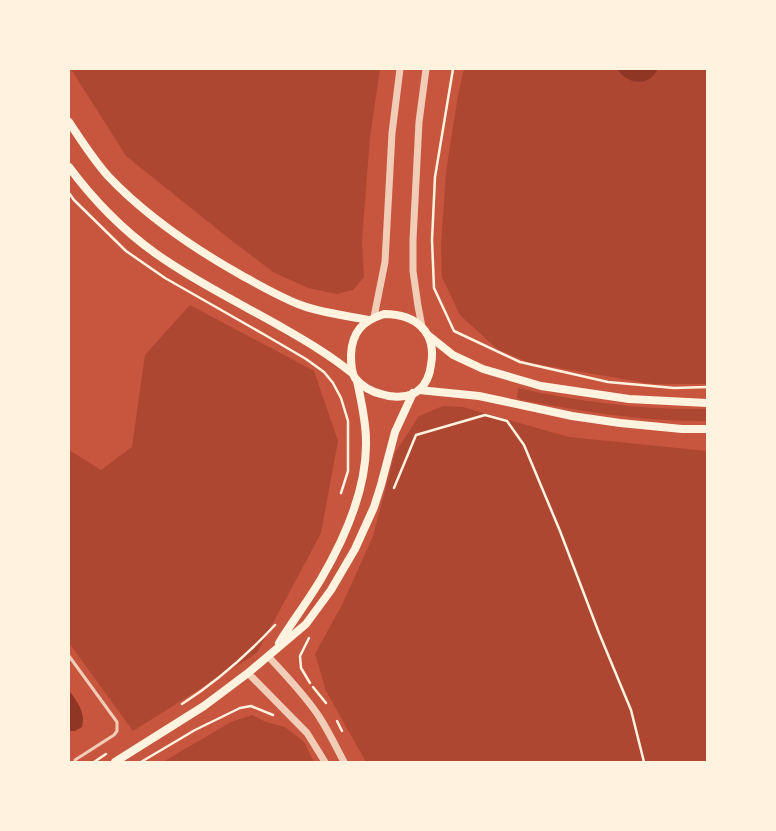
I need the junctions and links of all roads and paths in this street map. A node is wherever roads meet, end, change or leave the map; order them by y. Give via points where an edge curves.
1 (400, 69) edge
2 (426, 69) edge
3 (453, 69) edge
4 (69, 122) edge
5 (69, 167) edge
6 (69, 193) edge
7 (427, 240) dead end
8 (432, 240) junction
9 (371, 319) junction
10 (422, 328) junction
11 (428, 335) junction
12 (352, 373) junction
13 (357, 380) junction
14 (707, 387) edge
15 (416, 392) junction
16 (707, 403) edge
17 (707, 429) edge
18 (341, 493) dead end
19 (391, 495) dead end
20 (278, 622) dead end
21 (310, 636) dead end
22 (271, 653) junction
23 (69, 656) edge
24 (248, 673) junction
25 (178, 707) dead end
26 (329, 709) dead end
27 (264, 711) dead end
28 (336, 721) dead end
29 (343, 733) dead end
30 (108, 753) dead end
31 (75, 760) dead end
32 (95, 762) edge
33 (115, 762) edge
34 (141, 762) edge
35 (325, 762) edge
36 (344, 762) edge
37 (644, 762) edge

1 - 9 street via 392,133 384,262
2 - 10 street via 419,122 413,240 413,271
3 - 8 path via 435,177
4 - 9 main road via 108,175 131,198 188,243 254,282 298,304 329,313
5 - 12 main road via 82,185 111,214 154,252 311,344
6 - 18 path via 126,251 165,278 306,359 334,383 348,421 348,471
7 - 8 path
8 - 14 path via 434,288 454,330 527,364 608,382 674,388
9 - 10 main road via 384,314 405,316
9 - 12 main road via 354,337
10 - 11 main road
11 - 15 main road via 433,350 432,361 427,379
11 - 16 main road via 453,355 483,369 541,386 629,399
12 - 13 main road
13 - 15 main road via 375,393 385,396
13 - 22 main road via 366,441 365,466 359,494 346,530 321,579
15 - 17 main road via 479,396 572,416 620,423
15 - 22 main road via 395,432 374,508 355,549 331,590 306,624
19 - 37 path via 416,435 485,415 507,421 524,445 560,531 631,710
20 - 25 path via 252,650
21 - 26 path via 300,656 301,668
22 - 24 main road
22 - 36 street via 320,716
23 - 31 lane via 117,722 118,727 114,735
24 - 33 main road via 204,706
24 - 35 street via 307,733
27 - 34 path via 251,706 240,708 195,730
28 - 29 path
30 - 32 path

